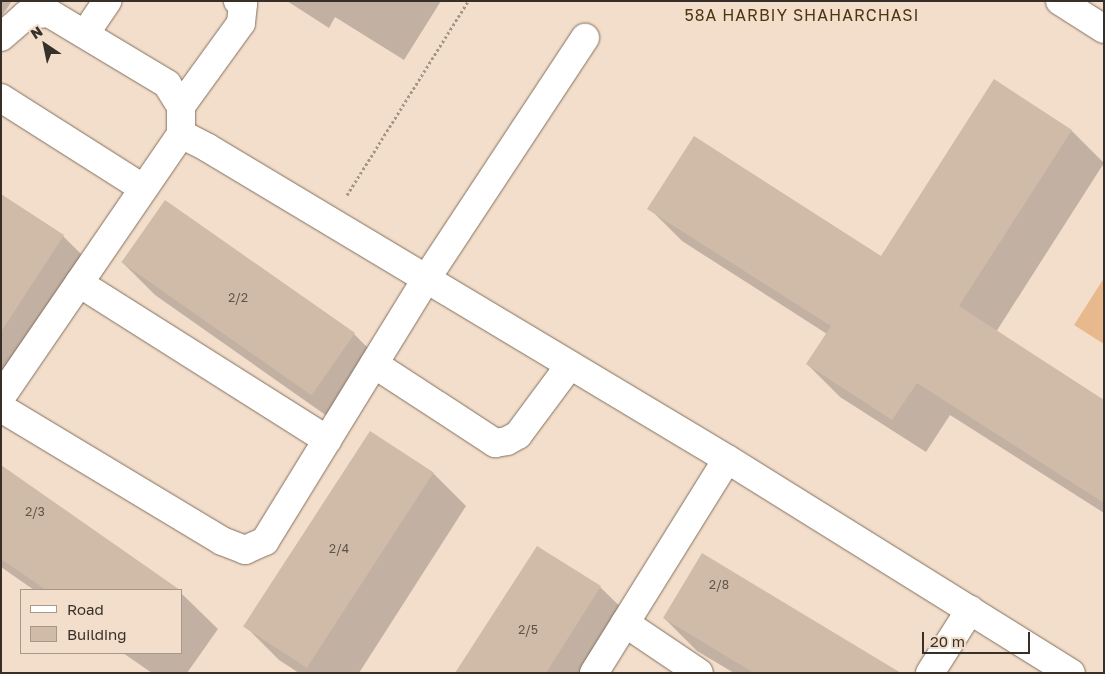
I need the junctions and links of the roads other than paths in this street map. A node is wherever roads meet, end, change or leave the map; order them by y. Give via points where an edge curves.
1 (107, 1) edge
2 (238, 1) edge
3 (1060, 1) edge
4 (28, 8) edge
5 (1104, 29) edge
6 (85, 34) junction
7 (1, 36) edge
8 (585, 38) dead end
9 (1, 98) edge
10 (181, 106) junction
11 (181, 134) junction
12 (144, 188) junction
13 (426, 279) junction
14 (79, 283) junction
15 (374, 364) junction
16 (570, 365) junction
17 (1, 397) edge
18 (1, 408) edge
19 (327, 440) junction
20 (727, 459) junction
21 (970, 610) junction
22 (625, 623) junction
23 (594, 673) edge
24 (700, 673) edge
25 (930, 673) edge
26 (1071, 673) edge

1 - 6 street
2 - 10 street via 243,4 241,23
3 - 5 street
4 - 6 street via 49,13
4 - 7 street
6 - 10 street via 167,84
8 - 13 street
9 - 12 street
10 - 11 street
11 - 12 street
11 - 13 street
12 - 14 street
13 - 15 street
13 - 16 street
14 - 17 street
14 - 19 street
15 - 16 street via 496,443 518,436
15 - 19 street
16 - 20 street
18 - 19 street via 222,541 245,550 265,541
20 - 21 street
20 - 22 street
21 - 25 street
21 - 26 street
22 - 23 street
22 - 24 street

